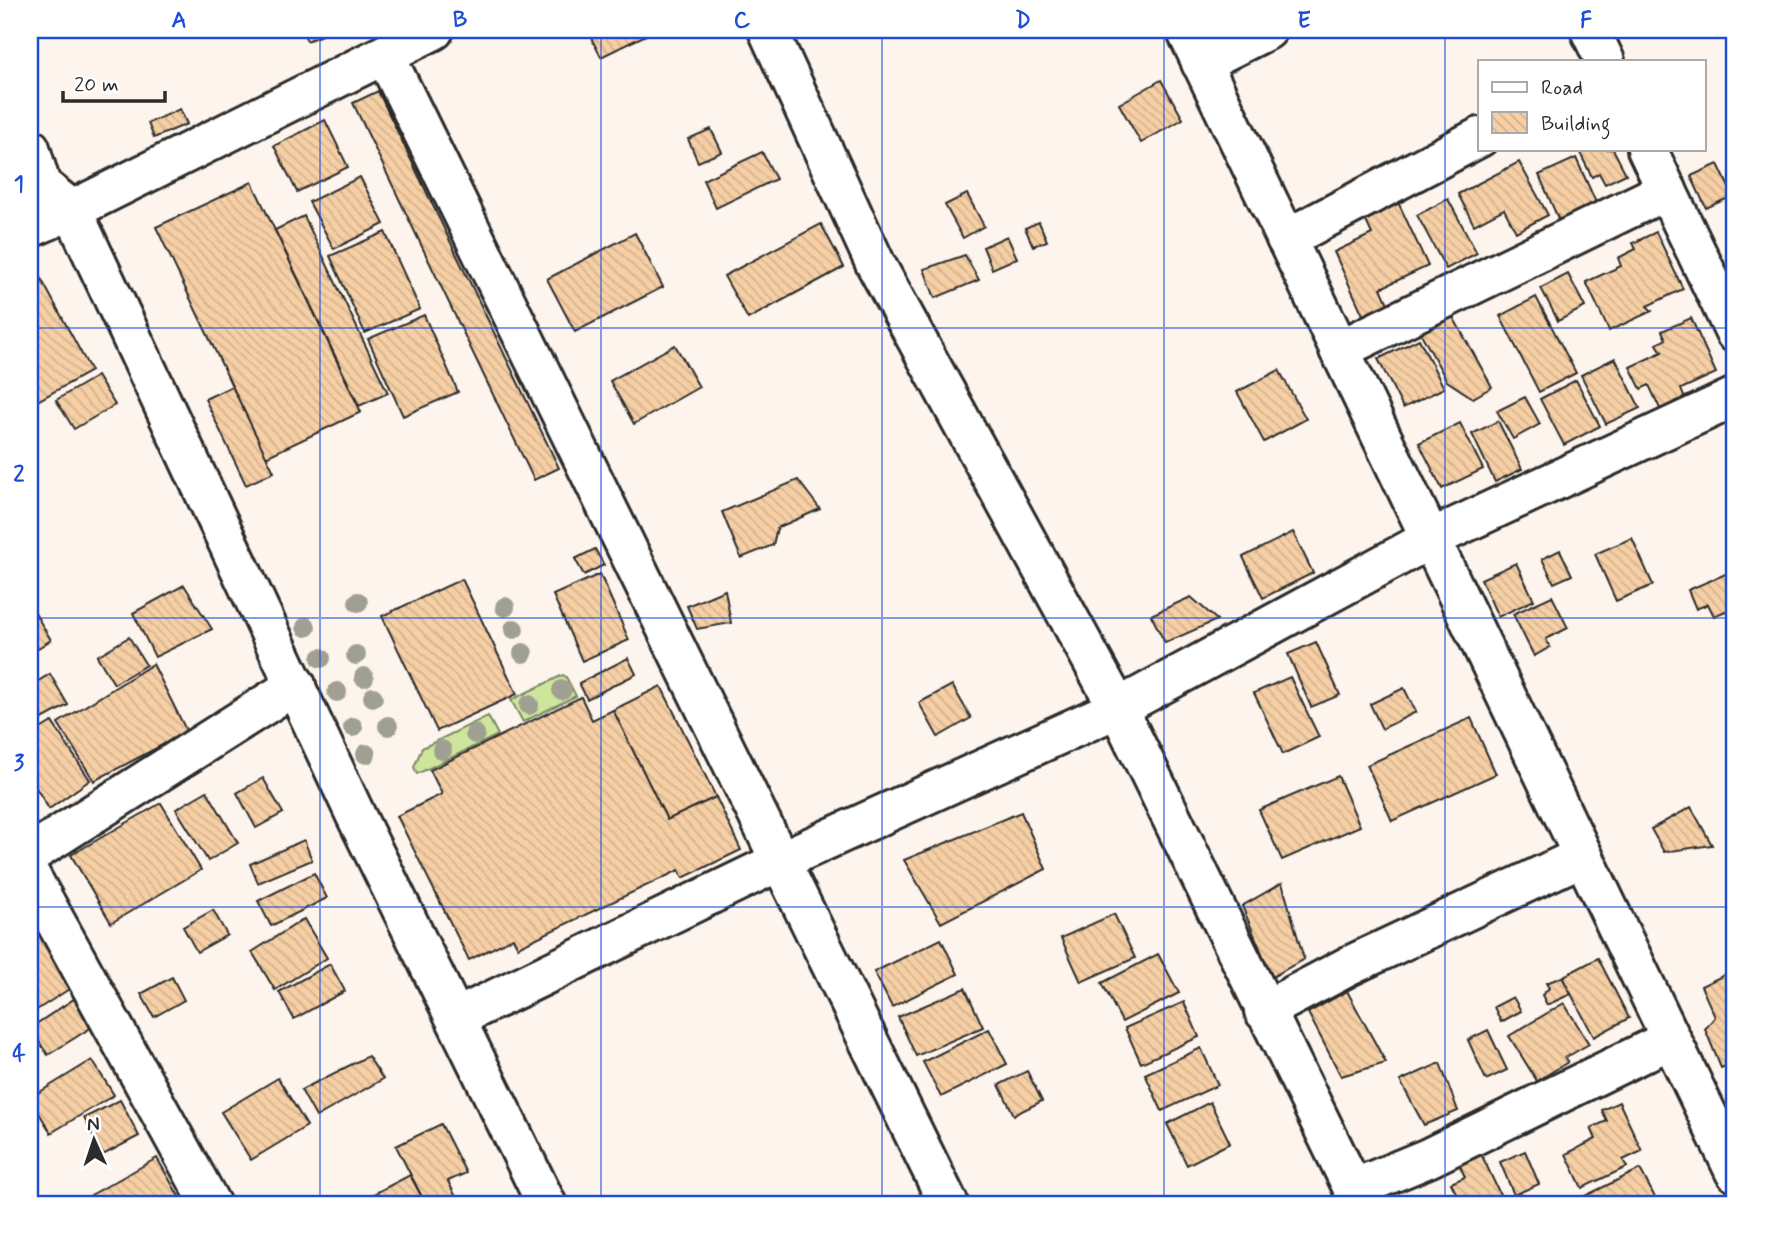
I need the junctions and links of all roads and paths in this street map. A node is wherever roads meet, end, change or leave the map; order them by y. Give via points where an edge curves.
1 (768, 30) edge
2 (1267, 30) edge
3 (1590, 30) edge
4 (406, 39) edge
5 (1194, 46) edge
6 (1605, 60) edge
7 (1478, 138) edge
8 (30, 148) edge
9 (1647, 150) edge
10 (1667, 190) junction
11 (72, 210) junction
12 (30, 229) edge
13 (1286, 239) junction
14 (1735, 332) edge
15 (1339, 350) junction
16 (1735, 397) edge
17 (1430, 539) junction
18 (296, 685) junction
19 (1118, 708) junction
20 (30, 855) edge
21 (1583, 856) junction
22 (780, 861) junction
23 (30, 874) edge
24 (1264, 1011) junction
25 (456, 1018) junction
26 (1671, 1039) junction
27 (1735, 1172) edge
28 (1357, 1197) edge
29 (534, 1200) edge
30 (211, 1205) edge
31 (949, 1205) edge

1 - 19 street via 875,263
2 - 5 street
3 - 6 street
4 - 11 street
4 - 22 street
5 - 13 street
7 - 13 street
8 - 11 street via 41,185
9 - 10 street
10 - 14 street
10 - 15 street
11 - 12 street
11 - 18 street
13 - 15 street
15 - 17 street
16 - 17 street
17 - 19 street
17 - 21 street
18 - 20 street
18 - 25 street
19 - 22 street
19 - 24 street
21 - 24 street
21 - 26 street
22 - 25 street
22 - 31 street
23 - 30 street
24 - 28 street
25 - 29 street
26 - 27 street
26 - 28 street

